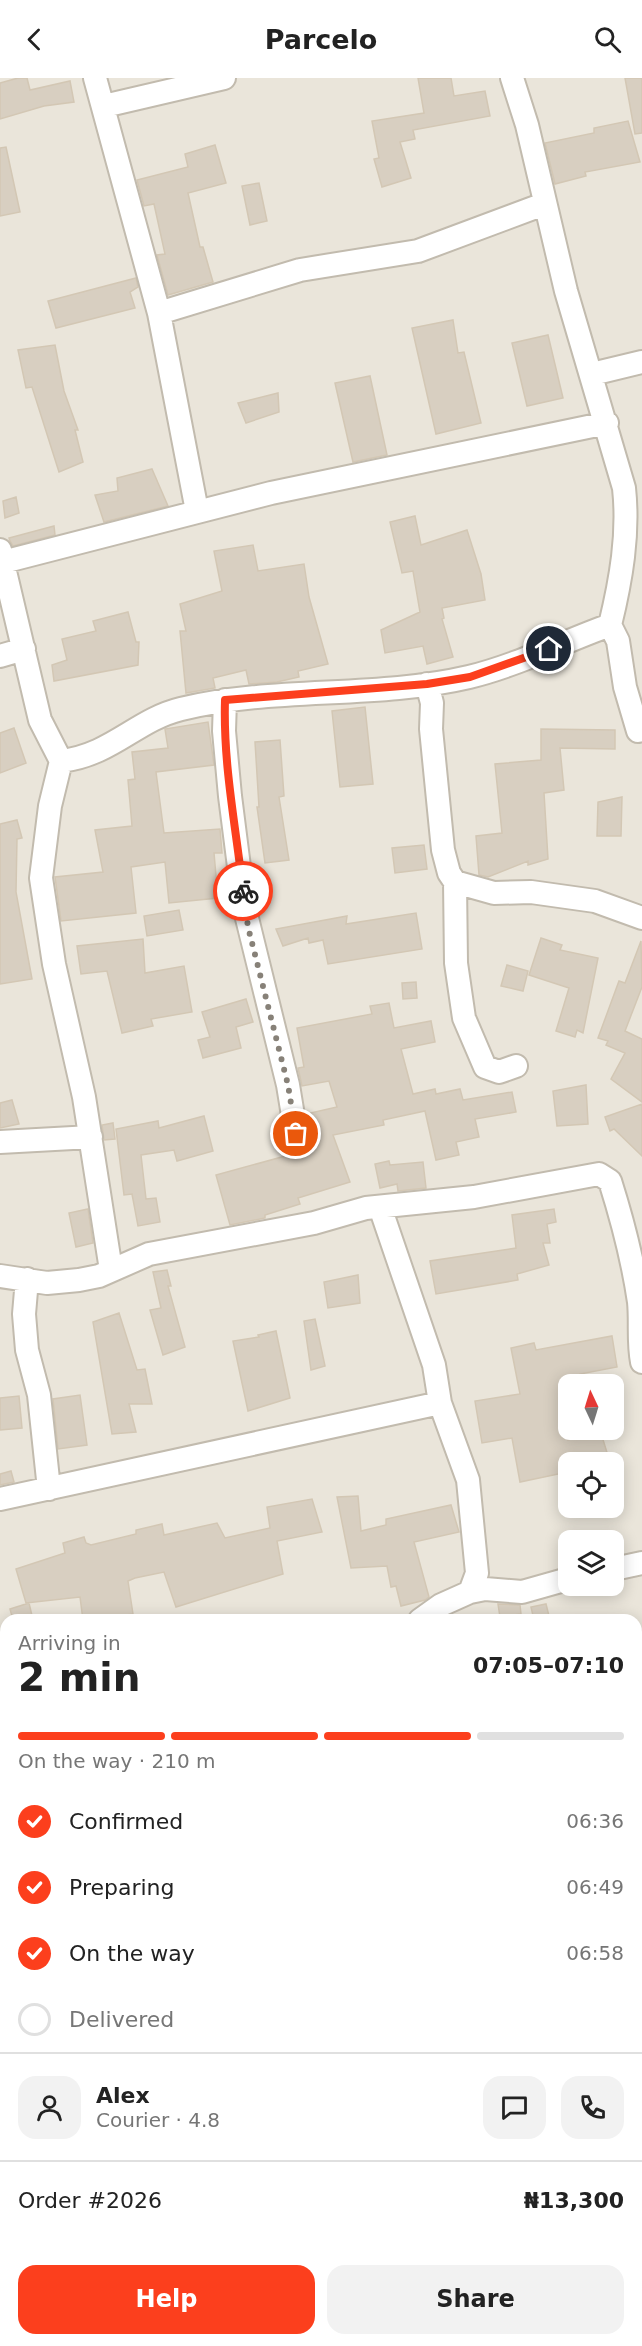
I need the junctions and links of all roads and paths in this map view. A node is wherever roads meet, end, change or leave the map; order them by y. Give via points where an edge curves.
1 (95, 78) edge
2 (224, 78) edge
3 (512, 78) edge
4 (104, 106) junction
5 (544, 204) junction
6 (159, 313) junction
7 (642, 362) edge
8 (592, 374) junction
9 (607, 423) junction
10 (197, 511) junction
11 (1, 556) edge
12 (610, 625) junction
13 (24, 649) junction
14 (0, 656) edge
15 (427, 684) junction
16 (225, 700) junction
17 (638, 731) dead end
18 (61, 761) junction
19 (455, 882) junction
20 (642, 918) edge
21 (516, 1066) dead end
22 (296, 1134) dead end
23 (91, 1137) junction
24 (0, 1142) edge
25 (380, 1207) junction
26 (111, 1270) junction
27 (0, 1276) edge
28 (27, 1279) junction
29 (642, 1362) edge
30 (440, 1403) junction
31 (48, 1489) junction
32 (0, 1499) edge
33 (642, 1563) edge
34 (624, 1567) edge
35 (474, 1582) junction
36 (558, 1582) edge
37 (428, 1614) edge

1 - 4 street
2 - 4 street
3 - 5 street via 528,125
4 - 6 street
5 - 6 street via 418,251 300,270
5 - 8 street
6 - 10 street
7 - 8 street
8 - 9 street
9 - 10 street
9 - 12 street via 627,514 620,586
10 - 11 street
11 - 13 street
12 - 15 street via 499,668
12 - 17 street via 618,641 625,687
13 - 14 street
13 - 18 street via 40,720
15 - 16 street
15 - 19 street via 432,703 443,850
16 - 18 street via 154,718 118,742 77,759
16 - 22 street via 224,731 244,906 288,1085
18 - 23 street via 50,806 41,879 54,964
19 - 20 street via 494,893 531,892 595,901
19 - 21 street via 456,963 464,1018 485,1067 499,1072
23 - 24 street
23 - 26 street
25 - 26 street via 149,1254
25 - 29 street via 474,1197 560,1179 605,1176 614,1194 637,1292
25 - 30 street via 434,1365
26 - 28 street via 79,1280 47,1283
27 - 28 street
28 - 31 street via 27,1350 39,1395
30 - 31 street
30 - 35 street via 468,1480
31 - 32 street
33 - 34 street
35 - 36 street via 522,1592
35 - 37 street

